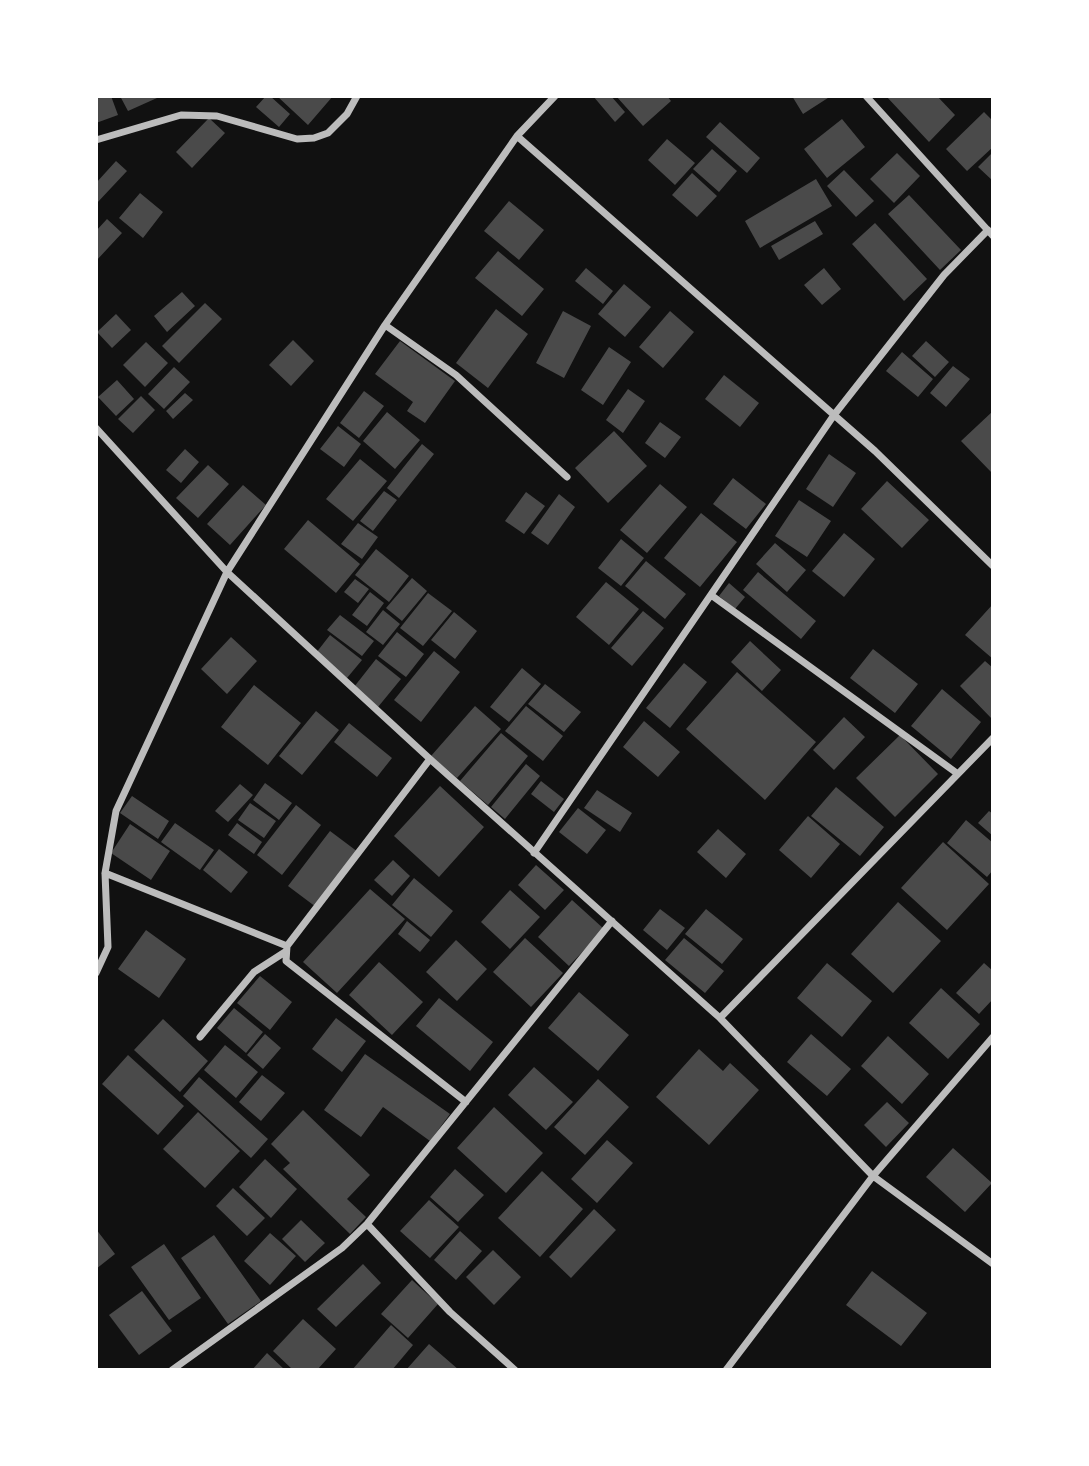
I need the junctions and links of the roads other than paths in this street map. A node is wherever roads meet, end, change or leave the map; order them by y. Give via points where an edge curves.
1 (358, 96) edge
2 (555, 96) edge
3 (866, 96) edge
4 (517, 136) junction
5 (96, 140) edge
6 (991, 233) edge
7 (385, 325) junction
8 (834, 415) junction
9 (96, 428) edge
10 (567, 477) dead end
11 (993, 566) edge
12 (227, 572) junction
13 (711, 595) junction
14 (993, 738) edge
15 (430, 759) junction
16 (958, 774) junction
17 (534, 853) junction
18 (105, 873) junction
19 (612, 921) junction
20 (286, 949) junction
21 (96, 973) edge
22 (720, 1018) junction
23 (200, 1037) dead end
24 (993, 1037) edge
25 (466, 1102) junction
26 (873, 1176) junction
27 (367, 1224) junction
28 (993, 1264) edge
29 (173, 1370) edge
30 (515, 1370) edge
31 (726, 1370) edge

1 - 5 street via 347,114 314,138 297,139 217,116 181,115
2 - 4 street
3 - 6 street
4 - 7 street
4 - 8 street
6 - 8 street via 944,275
7 - 10 street via 456,375
7 - 12 street
8 - 11 street
8 - 13 street
9 - 12 street
12 - 15 street
12 - 18 street via 116,811
13 - 16 street
13 - 17 street
14 - 16 street
15 - 17 street
15 - 20 street
16 - 22 street
17 - 19 street
18 - 20 street
18 - 21 street via 108,947
19 - 22 street
19 - 25 street
20 - 23 street via 254,972
20 - 25 street via 288,966
22 - 26 street
24 - 26 street
25 - 27 street
26 - 28 street
26 - 31 street
27 - 29 street via 342,1248
27 - 30 street via 450,1312

